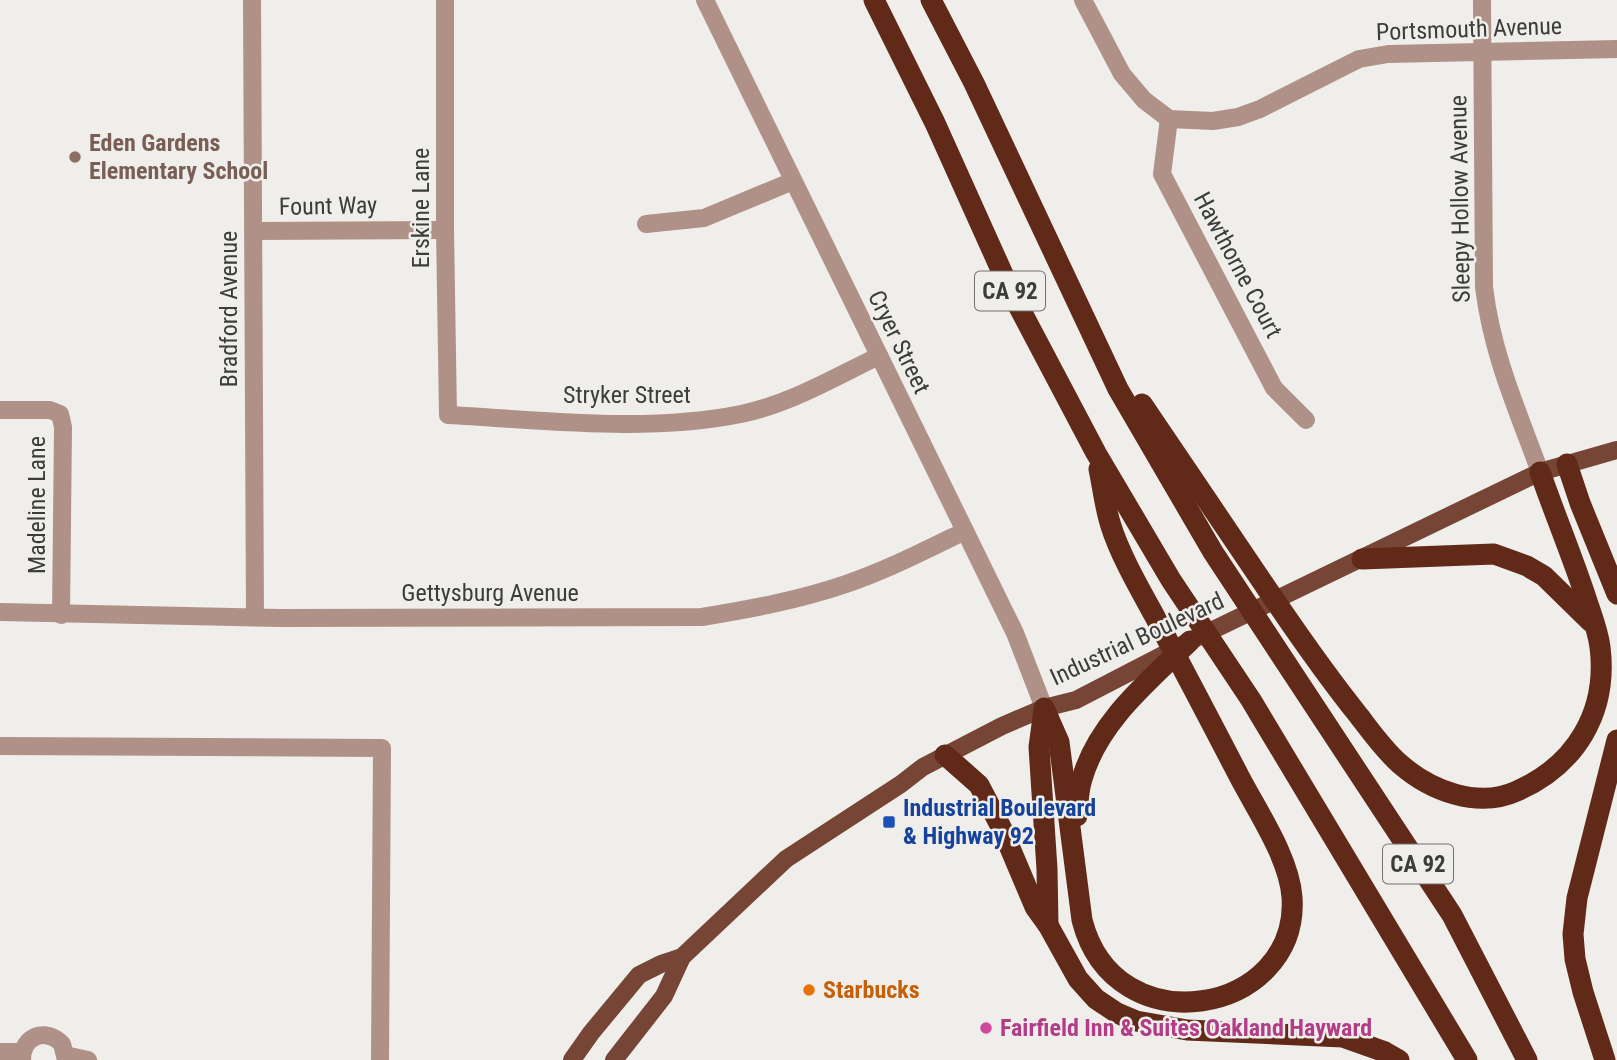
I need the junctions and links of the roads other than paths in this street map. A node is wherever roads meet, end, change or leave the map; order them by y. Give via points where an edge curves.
1 (252, 0) edge
2 (445, 0) edge
3 (705, 0) edge
4 (874, 0) edge
5 (931, 0) edge
6 (1083, 0) edge
7 (1482, 0) edge
8 (1617, 48) edge
9 (1482, 51) junction
10 (1169, 119) junction
11 (793, 181) junction
12 (646, 224) dead end
13 (445, 230) junction
14 (253, 232) junction
15 (1089, 327) junction
16 (879, 356) junction
17 (0, 410) edge
18 (448, 415) joint
19 (1306, 421) dead end
20 (1617, 450) edge
21 (1096, 453) junction
22 (1567, 464) junction
23 (1540, 472) junction
24 (965, 531) junction
25 (1362, 559) junction
26 (1617, 594) edge
27 (0, 612) edge
28 (61, 615) junction
29 (255, 617) junction
30 (1595, 626) junction
31 (1191, 641) junction
32 (1044, 708) junction
33 (1617, 740) edge
34 (0, 746) edge
35 (945, 755) junction
36 (1073, 850) junction
37 (1048, 925) junction
38 (682, 957) junction
39 (0, 1052) edge
40 (22, 1056) edge
41 (66, 1058) edge
42 (88, 1060) edge
43 (380, 1060) edge
44 (572, 1060) edge
45 (614, 1060) edge
46 (1399, 1060) edge
47 (1467, 1060) edge
48 (1527, 1060) edge
49 (1605, 1060) edge

1 - 14 street, Bradford Avenue
2 - 13 street, Erskine Lane
3 - 11 street, Cryer Street
4 - 21 highway, CA 92 via 1011,292
5 - 15 highway, CA 92
6 - 10 street via 1122,74 1144,100
7 - 9 street, Sleepy Hollow Avenue
8 - 9 street, Portsmouth Avenue
9 - 10 street, Portsmouth Avenue via 1359,59 1238,117
9 - 23 street, Sleepy Hollow Avenue via 1488,323
10 - 19 street, Hawthorne Court via 1162,174 1274,388
11 - 12 street via 704,218
11 - 16 street, Cryer Street
13 - 14 street, Fount Way
13 - 18 street, Erskine Lane
14 - 29 street, Bradford Avenue
15 - 30 highway via 1318,664 1402,766 1446,791 1481,799 1514,793 1547,776 1576,748 1599,691 1601,657
15 - 48 highway, CA 92 via 1118,389 1213,552 1452,915
16 - 18 street, Stryker Street via 790,399 743,413 693,420 656,424
16 - 24 street, Cryer Street
17 - 28 street, Madeline Lane via 60,414
20 - 22 main road, Industrial Boulevard
21 - 36 highway via 1111,526 1289,878 1292,911 1285,939 1273,963 1251,982 1217,998 1150,999 1115,978 1087,940
21 - 47 highway, CA 92
22 - 23 main road, Industrial Boulevard
22 - 26 highway
23 - 25 main road, Industrial Boulevard
23 - 30 highway
24 - 29 street, Gettysburg Avenue via 846,584 769,606 702,617
24 - 32 street, Cryer Street via 1015,633
25 - 30 highway via 1494,554 1544,576
25 - 31 main road, Industrial Boulevard
27 - 28 street, Gettysburg Avenue
28 - 29 street, Gettysburg Avenue
31 - 32 main road, Industrial Boulevard via 1076,700
31 - 36 highway via 1134,696 1091,752 1081,781
32 - 35 main road, Industrial Boulevard
32 - 36 highway via 1059,742
32 - 37 highway via 1038,747
33 - 49 highway via 1577,898 1573,934 1575,959
34 - 43 street via 382,748
35 - 37 highway via 979,785 1035,907
35 - 38 main road, Industrial Boulevard via 786,859
37 - 46 highway via 1078,979 1096,999 1136,1021 1186,1030 1343,1037
38 - 44 main road, Industrial Boulevard via 639,975
38 - 45 main road, Industrial Boulevard via 664,996
39 - 40 street
40 - 41 street via 32,1038 48,1034 62,1044
41 - 42 street

